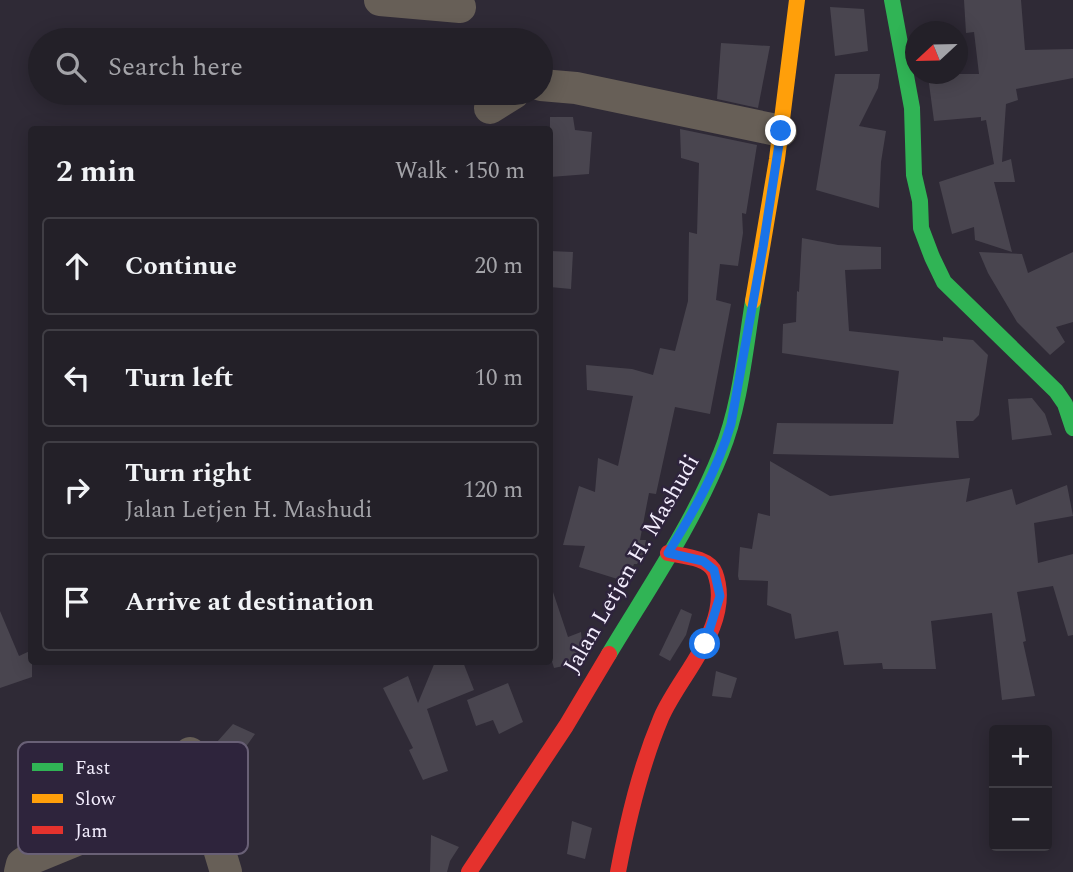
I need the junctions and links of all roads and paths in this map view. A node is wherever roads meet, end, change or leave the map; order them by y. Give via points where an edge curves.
1 (380, 0) edge
2 (797, 0) edge
3 (892, 0) edge
4 (460, 7) dead end
5 (553, 87) edge
6 (781, 131) junction
7 (1073, 428) edge
8 (668, 553) junction
9 (42, 854) edge
10 (221, 854) edge
11 (20, 872) edge
12 (226, 872) edge
13 (469, 872) edge
14 (618, 872) edge

1 - 4 street
2 - 6 main road, Jalan Letjen H. Mashudi
3 - 7 main road via 912,108 914,176 922,228 932,257 944,282 1056,391
5 - 6 street
6 - 8 main road, Jalan Letjen H. Mashudi via 731,424 697,507
8 - 13 main road, Jalan Letjen H. Mashudi via 566,726
8 - 14 main road via 703,561 714,570 720,596 705,644 662,716 631,808
9 - 11 street via 22,864
10 - 12 street

